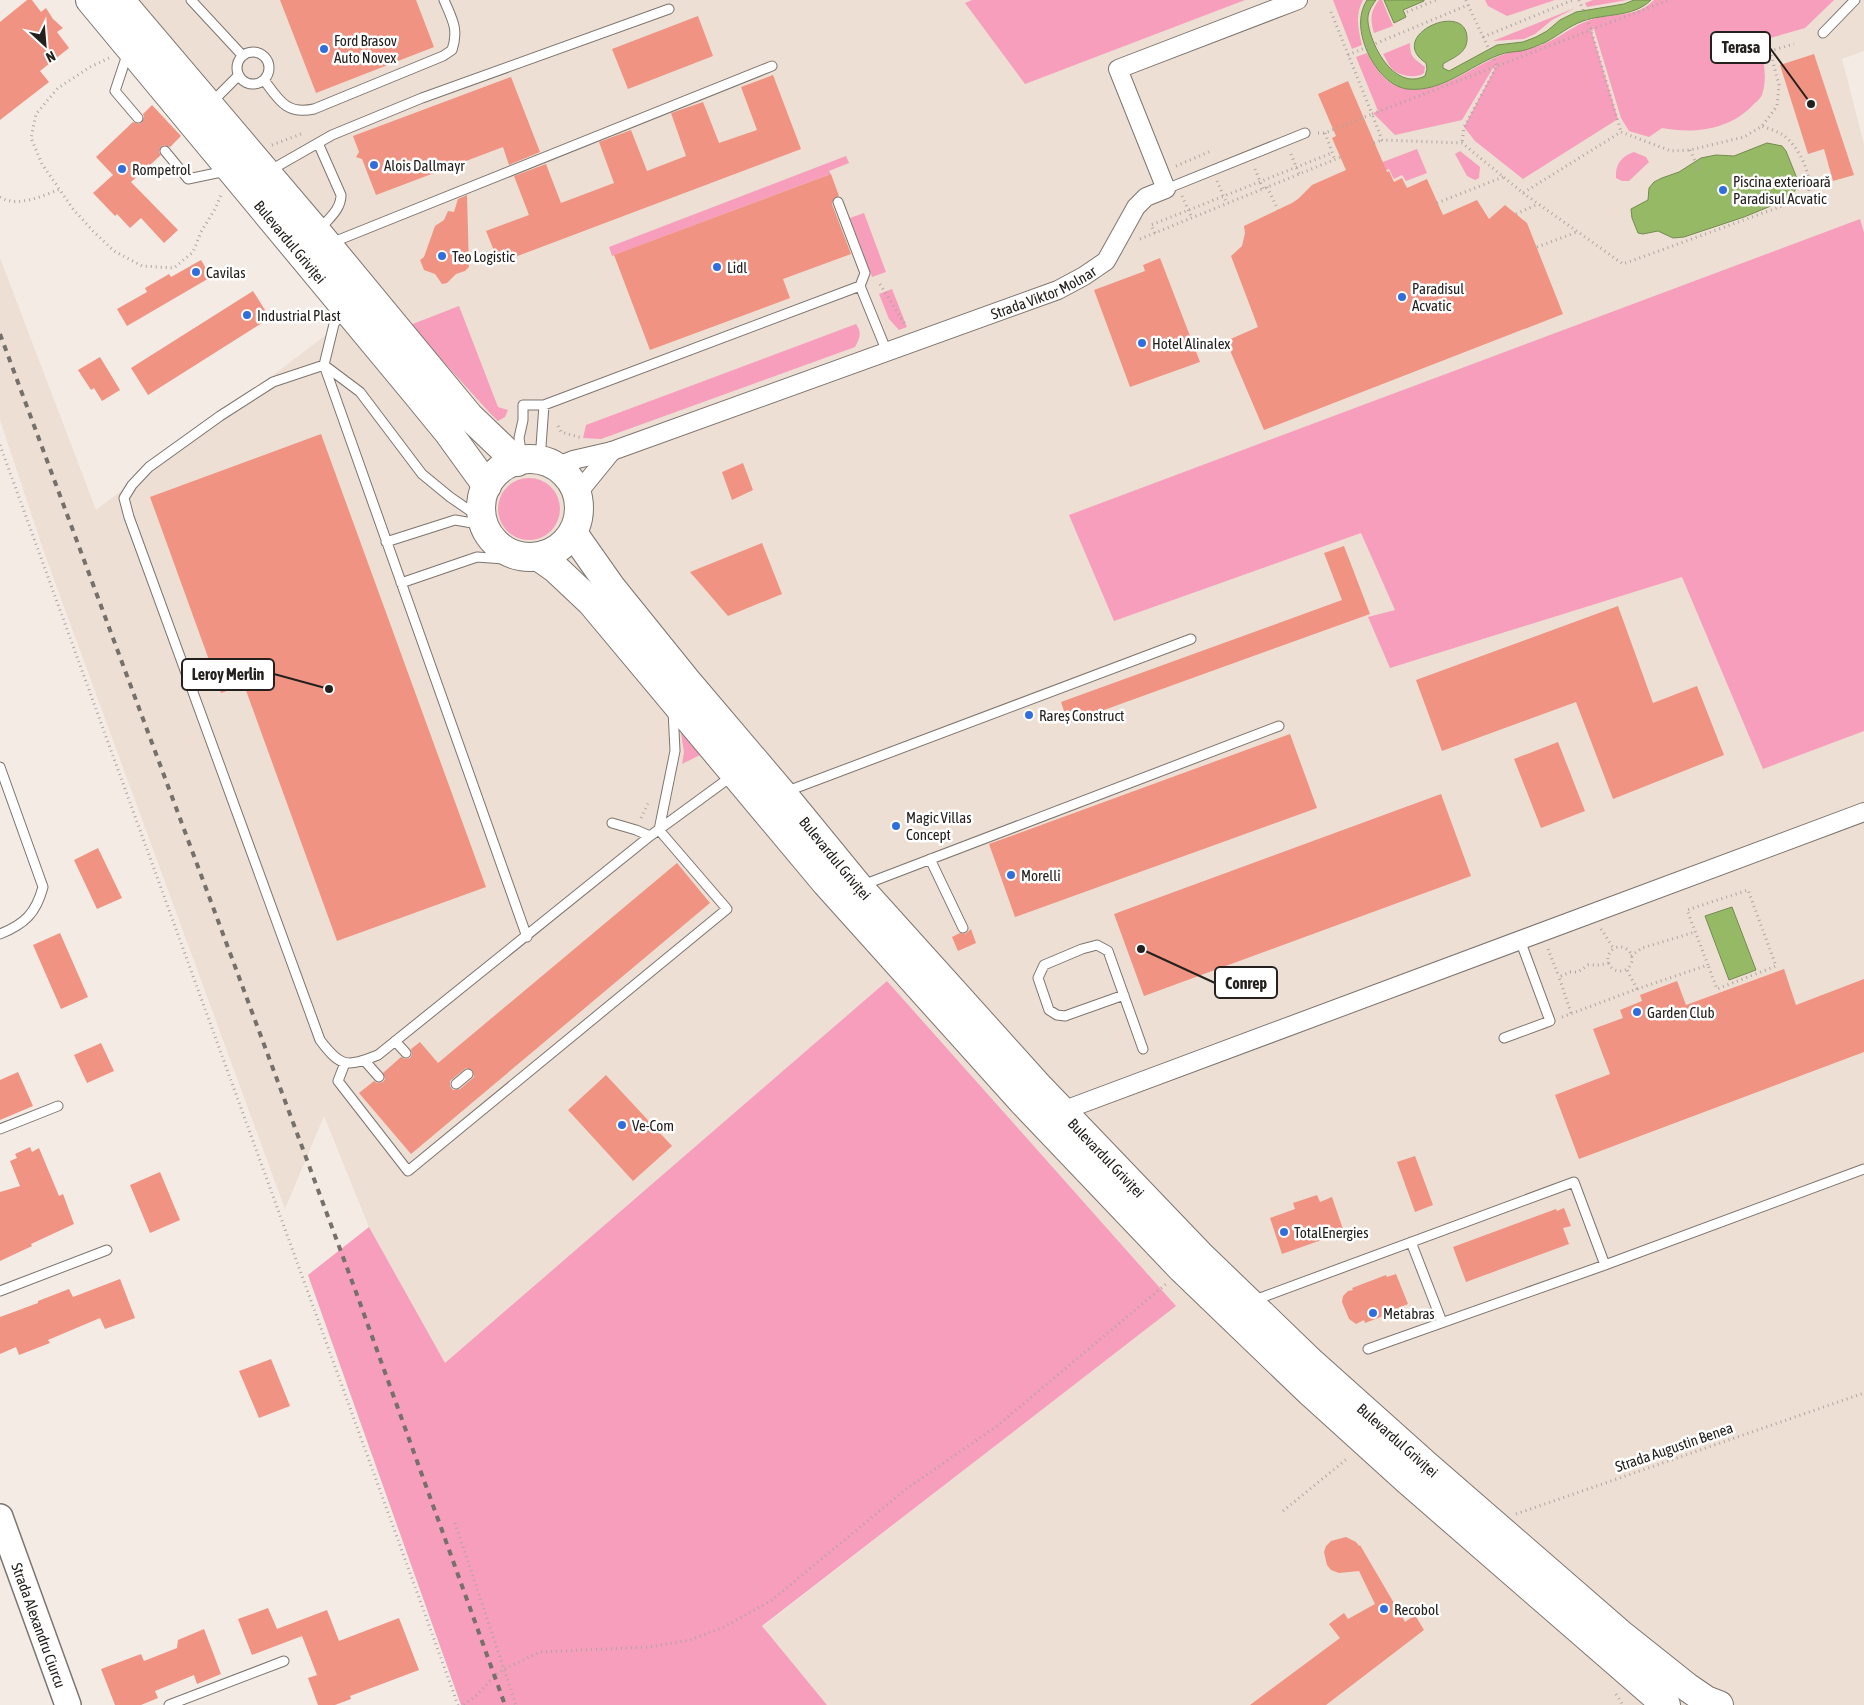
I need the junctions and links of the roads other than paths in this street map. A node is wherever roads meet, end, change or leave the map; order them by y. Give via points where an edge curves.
1 (90, 0) edge
2 (120, 0) edge
3 (191, 0) edge
4 (444, 0) edge
5 (1298, 0) edge
6 (1855, 0) edge
7 (669, 9) dead end
8 (1823, 32) dead end
9 (130, 48) junction
10 (242, 55) junction
11 (772, 66) dead end
12 (238, 76) junction
13 (264, 80) junction
14 (209, 105) junction
15 (138, 118) dead end
16 (1305, 133) road end
17 (318, 143) junction
18 (165, 151) dead end
19 (231, 170) junction
20 (266, 173) junction
21 (1163, 181) junction
22 (838, 202) dead end
23 (322, 238) junction
24 (860, 286) junction
25 (345, 308) junction
26 (884, 345) junction
27 (324, 365) junction
28 (546, 404) junction
29 (612, 451) junction
30 (534, 462) junction
31 (487, 486) junction
32 (577, 494) junction
33 (483, 522) junction
34 (573, 533) junction
35 (386, 542) junction
36 (532, 557) junction
37 (401, 583) junction
38 (1191, 639) dead end
39 (673, 700) junction
40 (1279, 726) dead end
41 (0, 766) edge
42 (734, 775) junction
43 (782, 793) junction
44 (1864, 812) edge
45 (612, 823) dead end
46 (659, 830) junction
47 (650, 836) junction
48 (930, 859) junction
49 (859, 887) junction
50 (964, 928) dead end
51 (0, 934) edge
52 (527, 937) junction
53 (1520, 940) junction
54 (1124, 995) junction
55 (1504, 1038) dead end
56 (395, 1041) junction
57 (1142, 1050) dead end
58 (406, 1053) dead end
59 (364, 1060) junction
60 (344, 1063) junction
61 (468, 1074) dead end
62 (378, 1077) dead end
63 (456, 1084) dead end
64 (58, 1106) dead end
65 (1062, 1111) junction
66 (0, 1129) edge
67 (1864, 1169) edge
68 (1411, 1242) junction
69 (107, 1250) dead end
70 (1605, 1265) junction
71 (0, 1291) edge
72 (1248, 1302) junction
73 (1442, 1322) junction
74 (1368, 1349) dead end
75 (2, 1526) edge
76 (284, 1661) dead end
77 (68, 1705) edge
78 (168, 1705) edge
79 (1666, 1705) edge
80 (1719, 1705) edge

1 - 9 main road, Bulevardul Griviței
2 - 14 main road, Bulevardul Griviței
3 - 10 lane
4 - 13 lane via 456,38 452,50 443,56 302,112 290,109 278,100
5 - 21 street via 1118,69
6 - 8 lane
7 - 17 lane via 422,98
9 - 15 lane via 115,91
9 - 19 main road, Bulevardul Griviței
10 - 12 lane via 236,67
10 - 13 lane via 258,52 264,56 269,66
11 - 23 lane
12 - 13 lane via 246,83
12 - 14 lane
14 - 20 main road, Bulevardul Griviței
16 - 21 lane via 1212,169
17 - 20 lane
17 - 23 lane via 342,195
18 - 19 lane via 188,179
19 - 25 main road, Bulevardul Griviței
20 - 23 main road, Bulevardul Griviței
21 - 26 street, Strada Viktor Molnar via 1136,207 1106,261 1058,290
22 - 24 lane via 865,273
23 - 30 main road, Bulevardul Griviței via 469,416
24 - 26 lane
24 - 28 lane
25 - 27 lane via 334,324
25 - 31 main road, Bulevardul Griviței via 448,432
26 - 29 street, Strada Viktor Molnar
27 - 33 lane via 360,392 422,474
27 - 35 lane
27 - 60 lane via 273,382 220,416 149,466 124,498 320,1040 332,1055
28 - 30 lane
28 - 30 lane via 523,405 519,438
29 - 30 street, Strada Viktor Molnar via 573,460
29 - 32 street
30 - 31 main road via 499,471
30 - 32 main road via 565,474
31 - 33 main road via 482,505
32 - 34 main road via 579,514
33 - 35 lane via 455,520
33 - 36 main road via 500,547 515,555
34 - 36 main road via 555,551
34 - 43 main road, Bulevardul Griviței via 673,665
35 - 37 lane
36 - 37 lane via 504,559 477,556
36 - 39 main road, Bulevardul Griviței via 556,569 591,602
37 - 52 lane
38 - 43 lane
39 - 42 main road, Bulevardul Griviței
39 - 46 lane via 675,750
40 - 48 lane
41 - 51 lane via 43,887 38,905 31,913 18,927
42 - 46 lane
42 - 79 main road, Bulevardul Griviței via 826,884 1022,1101 1182,1269 1311,1394
43 - 49 main road, Bulevardul Griviței
44 - 53 street
45 - 47 lane
46 - 47 lane
46 - 60 lane via 697,880 727,909 408,1171 338,1081
47 - 52 lane
48 - 49 lane
48 - 50 lane
49 - 65 main road, Bulevardul Griviței
52 - 56 lane
53 - 55 lane via 1550,1021
53 - 65 street
54 - 54 lane via 1108,951 1097,945 1044,965 1038,978 1050,1010 1057,1015 1065,1016
54 - 57 lane
56 - 58 lane
56 - 59 lane via 378,1055
59 - 60 lane
59 - 62 lane
61 - 63 lane
64 - 66 lane
65 - 72 main road, Bulevardul Griviței
67 - 70 lane
68 - 70 lane via 1574,1182
68 - 72 lane
68 - 73 lane
69 - 71 lane
70 - 73 lane
72 - 80 main road, Bulevardul Griviței via 1312,1363 1623,1636 1687,1687
73 - 74 lane
75 - 77 street, Strada Alexandru Ciurcu
76 - 78 lane

